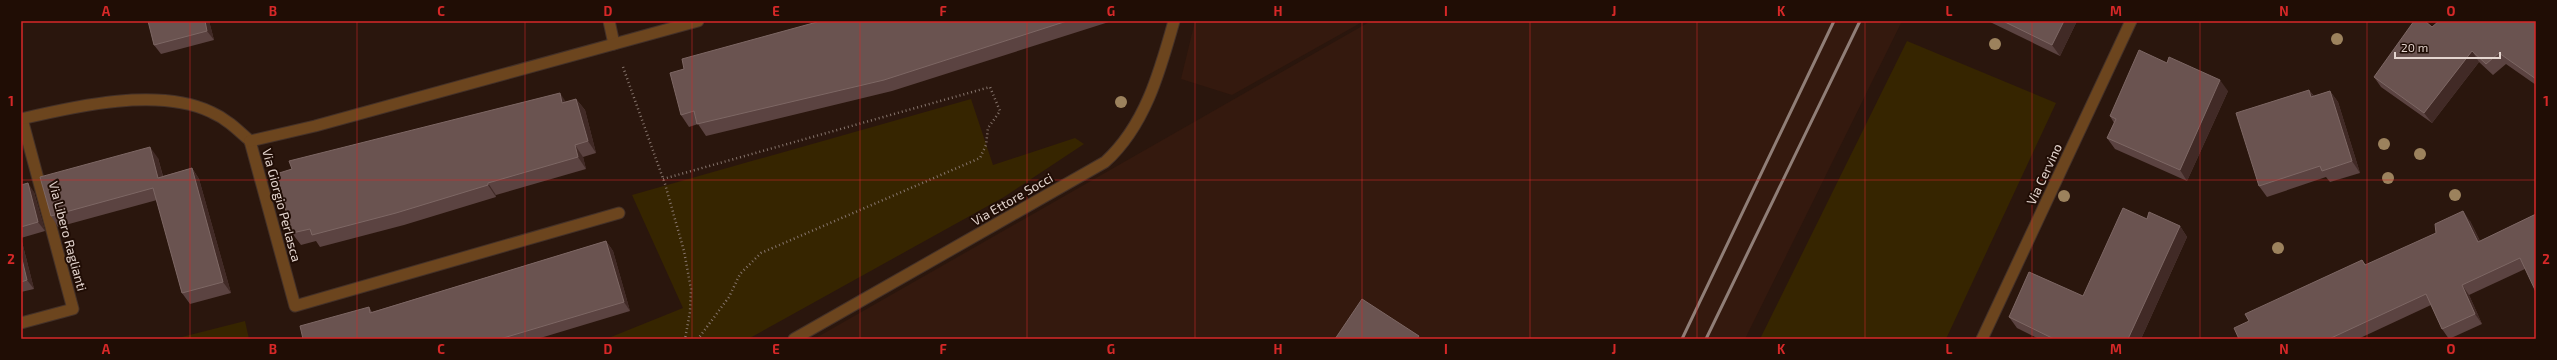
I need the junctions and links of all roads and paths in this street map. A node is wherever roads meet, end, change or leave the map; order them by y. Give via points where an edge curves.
1 (609, 21) edge
2 (698, 21) edge
3 (1174, 21) edge
4 (2131, 21) edge
5 (614, 44) junction
6 (22, 119) edge
7 (250, 141) junction
8 (663, 179) junction
9 (619, 213) dead end
10 (21, 323) edge
11 (685, 339) edge
12 (698, 339) edge
13 (794, 339) edge
14 (1982, 339) edge

1 - 5 street
2 - 5 street, Via Giorgio Perlasca
3 - 13 street, Via Ettore Socci via 1161,66 1148,98 1129,134 1105,162
4 - 14 street, Via Cervino
5 - 7 street, Via Giorgio Perlasca
5 - 8 path
6 - 7 street, Via Libero Raglianti via 98,103 172,102 194,105 212,112 232,124
6 - 10 street, Via Libero Raglianti via 73,309
7 - 9 street, Via Giorgio Perlasca via 295,306
8 - 11 path via 684,251 691,289
8 - 12 path via 990,87 1000,111 988,128 986,145 980,158 761,253 740,274 729,297

